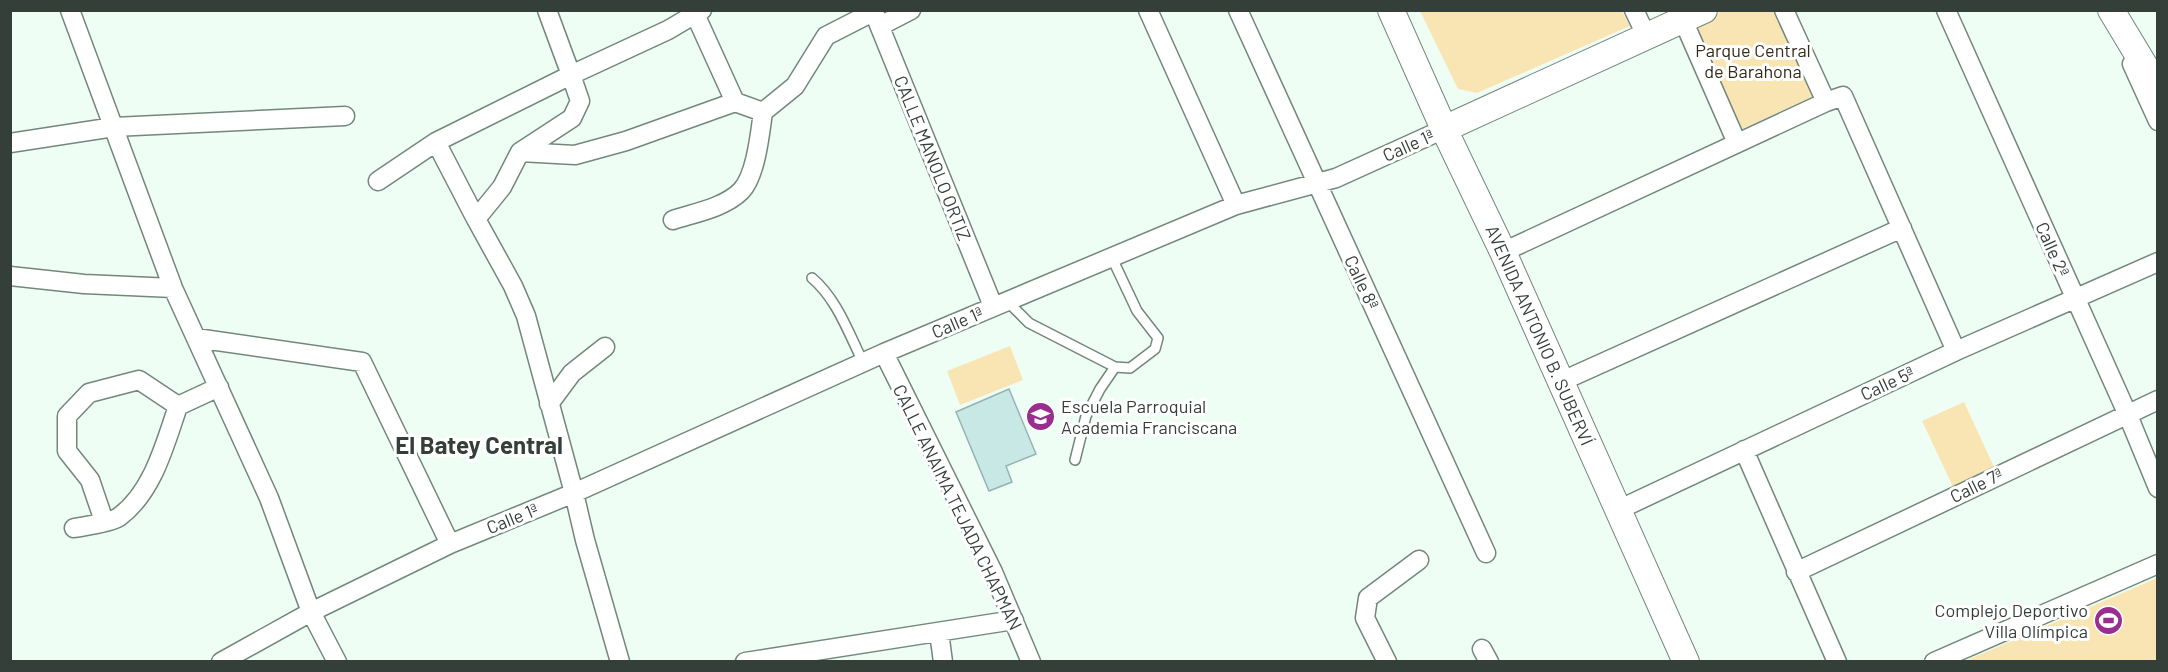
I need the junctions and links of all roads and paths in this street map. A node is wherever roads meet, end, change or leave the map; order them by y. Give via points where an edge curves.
1 (70, 10) edge
2 (547, 10) edge
3 (911, 10) edge
4 (1148, 10) edge
5 (1238, 10) edge
6 (1391, 10) edge
7 (1634, 10) edge
8 (1784, 10) edge
9 (1946, 10) edge
10 (2109, 10) edge
11 (698, 12) edge
12 (1694, 15) edge
13 (875, 16) edge
14 (1647, 37) junction
15 (571, 75) junction
16 (2157, 88) edge
17 (735, 102) junction
18 (1826, 102) junction
19 (763, 112) junction
20 (345, 116) dead end
21 (2157, 121) edge
22 (114, 127) junction
23 (1444, 129) junction
24 (436, 142) junction
25 (10, 143) edge
26 (1737, 143) junction
27 (520, 152) junction
28 (378, 181) dead end
29 (1316, 183) junction
30 (1236, 205) junction
31 (476, 219) junction
32 (673, 220) dead end
33 (1902, 228) junction
34 (1503, 252) junction
35 (1111, 256) junction
36 (2157, 262) edge
37 (10, 276) edge
38 (812, 278) dead end
39 (173, 288) junction
40 (2075, 299) junction
41 (1000, 303) junction
42 (196, 338) junction
43 (605, 347) dead end
44 (1956, 351) junction
45 (885, 353) junction
46 (863, 363) junction
47 (1115, 368) junction
48 (1560, 382) junction
49 (219, 387) junction
50 (2157, 399) edge
51 (549, 404) junction
52 (178, 406) junction
53 (2127, 413) junction
54 (1744, 450) junction
55 (1075, 460) dead end
56 (2157, 488) edge
57 (574, 492) junction
58 (1618, 510) junction
59 (104, 521) junction
60 (74, 528) dead end
61 (450, 544) junction
62 (1486, 553) dead end
63 (1419, 560) dead end
64 (2157, 564) edge
65 (1796, 572) junction
66 (311, 612) junction
67 (1014, 620) junction
68 (939, 632) junction
69 (241, 657) edge
70 (221, 662) edge
71 (337, 662) edge
72 (620, 662) edge
73 (745, 662) edge
74 (943, 662) edge
75 (1031, 662) edge
76 (1387, 662) edge
77 (1686, 662) edge
78 (1837, 662) edge
79 (1934, 662) edge

1 - 22 street
2 - 15 street
3 - 13 street
4 - 30 street
5 - 29 street, Calle 8ª
6 - 23 main road, AVENIDA ANTONIO B. SUBERVÍ
7 - 14 street
8 - 18 street
9 - 40 street, Calle 2ª
10 - 16 main road
10 - 21 street
11 - 15 street
11 - 17 street
12 - 14 main road, Calle 1ª
12 - 26 street
13 - 19 street via 826,36 795,86
13 - 41 street, CALLE MANOLO ORTIZ
14 - 23 main road, Calle 1ª
15 - 24 street
15 - 27 street via 580,101 572,118
17 - 19 street
17 - 27 street via 575,155
18 - 26 street
18 - 33 street via 1843,96
19 - 32 street via 754,163 741,190 720,204
20 - 22 street
22 - 25 street
22 - 39 street
23 - 29 street, Calle 1ª via 1336,178
23 - 34 main road, AVENIDA ANTONIO B. SUBERVÍ
24 - 28 street
24 - 31 street
26 - 34 street
27 - 31 street via 502,186
29 - 30 street, Calle 1ª
29 - 62 street, Calle 8ª
30 - 35 street, Calle 1ª
31 - 51 street via 526,316
33 - 44 street
33 - 48 street
34 - 48 main road, AVENIDA ANTONIO B. SUBERVÍ
35 - 41 street, Calle 1ª
35 - 47 lane via 1137,311 1158,338 1155,349 1130,368
36 - 40 street, Calle 5ª
37 - 39 street
38 - 46 lane via 823,287
39 - 42 street
40 - 44 street, Calle 5ª
40 - 53 street, Calle 2ª
41 - 45 street, Calle 1ª
41 - 47 lane via 1029,323
42 - 49 street
42 - 61 street via 362,362
43 - 51 street via 572,373
44 - 54 street, Calle 5ª
45 - 46 street, Calle 1ª
45 - 67 street, CALLE ANAIMA TEJADA CHAPMAN
46 - 57 street, Calle 1ª
47 - 55 lane via 1086,416
48 - 58 main road, AVENIDA ANTONIO B. SUBERVÍ
49 - 52 street
49 - 66 street via 269,498
50 - 53 street, Calle 7ª
51 - 57 street
52 - 59 street via 143,492 118,518
52 - 59 street via 139,380 88,393 67,416 68,451 90,480
53 - 56 street, Calle 2ª
53 - 65 street, Calle 7ª
54 - 58 street, Calle 5ª
54 - 65 street
57 - 61 street, Calle 1ª
57 - 72 street
58 - 77 main road, AVENIDA ANTONIO B. SUBERVÍ
59 - 60 street
61 - 66 street, Calle 1ª
63 - 76 street via 1368,598 1365,618
64 - 79 street
65 - 78 street
66 - 69 street, Calle 1ª
66 - 71 street
67 - 68 street
67 - 75 street, CALLE ANAIMA TEJADA CHAPMAN
68 - 73 street
68 - 74 street
69 - 70 street, Calle 1ª

